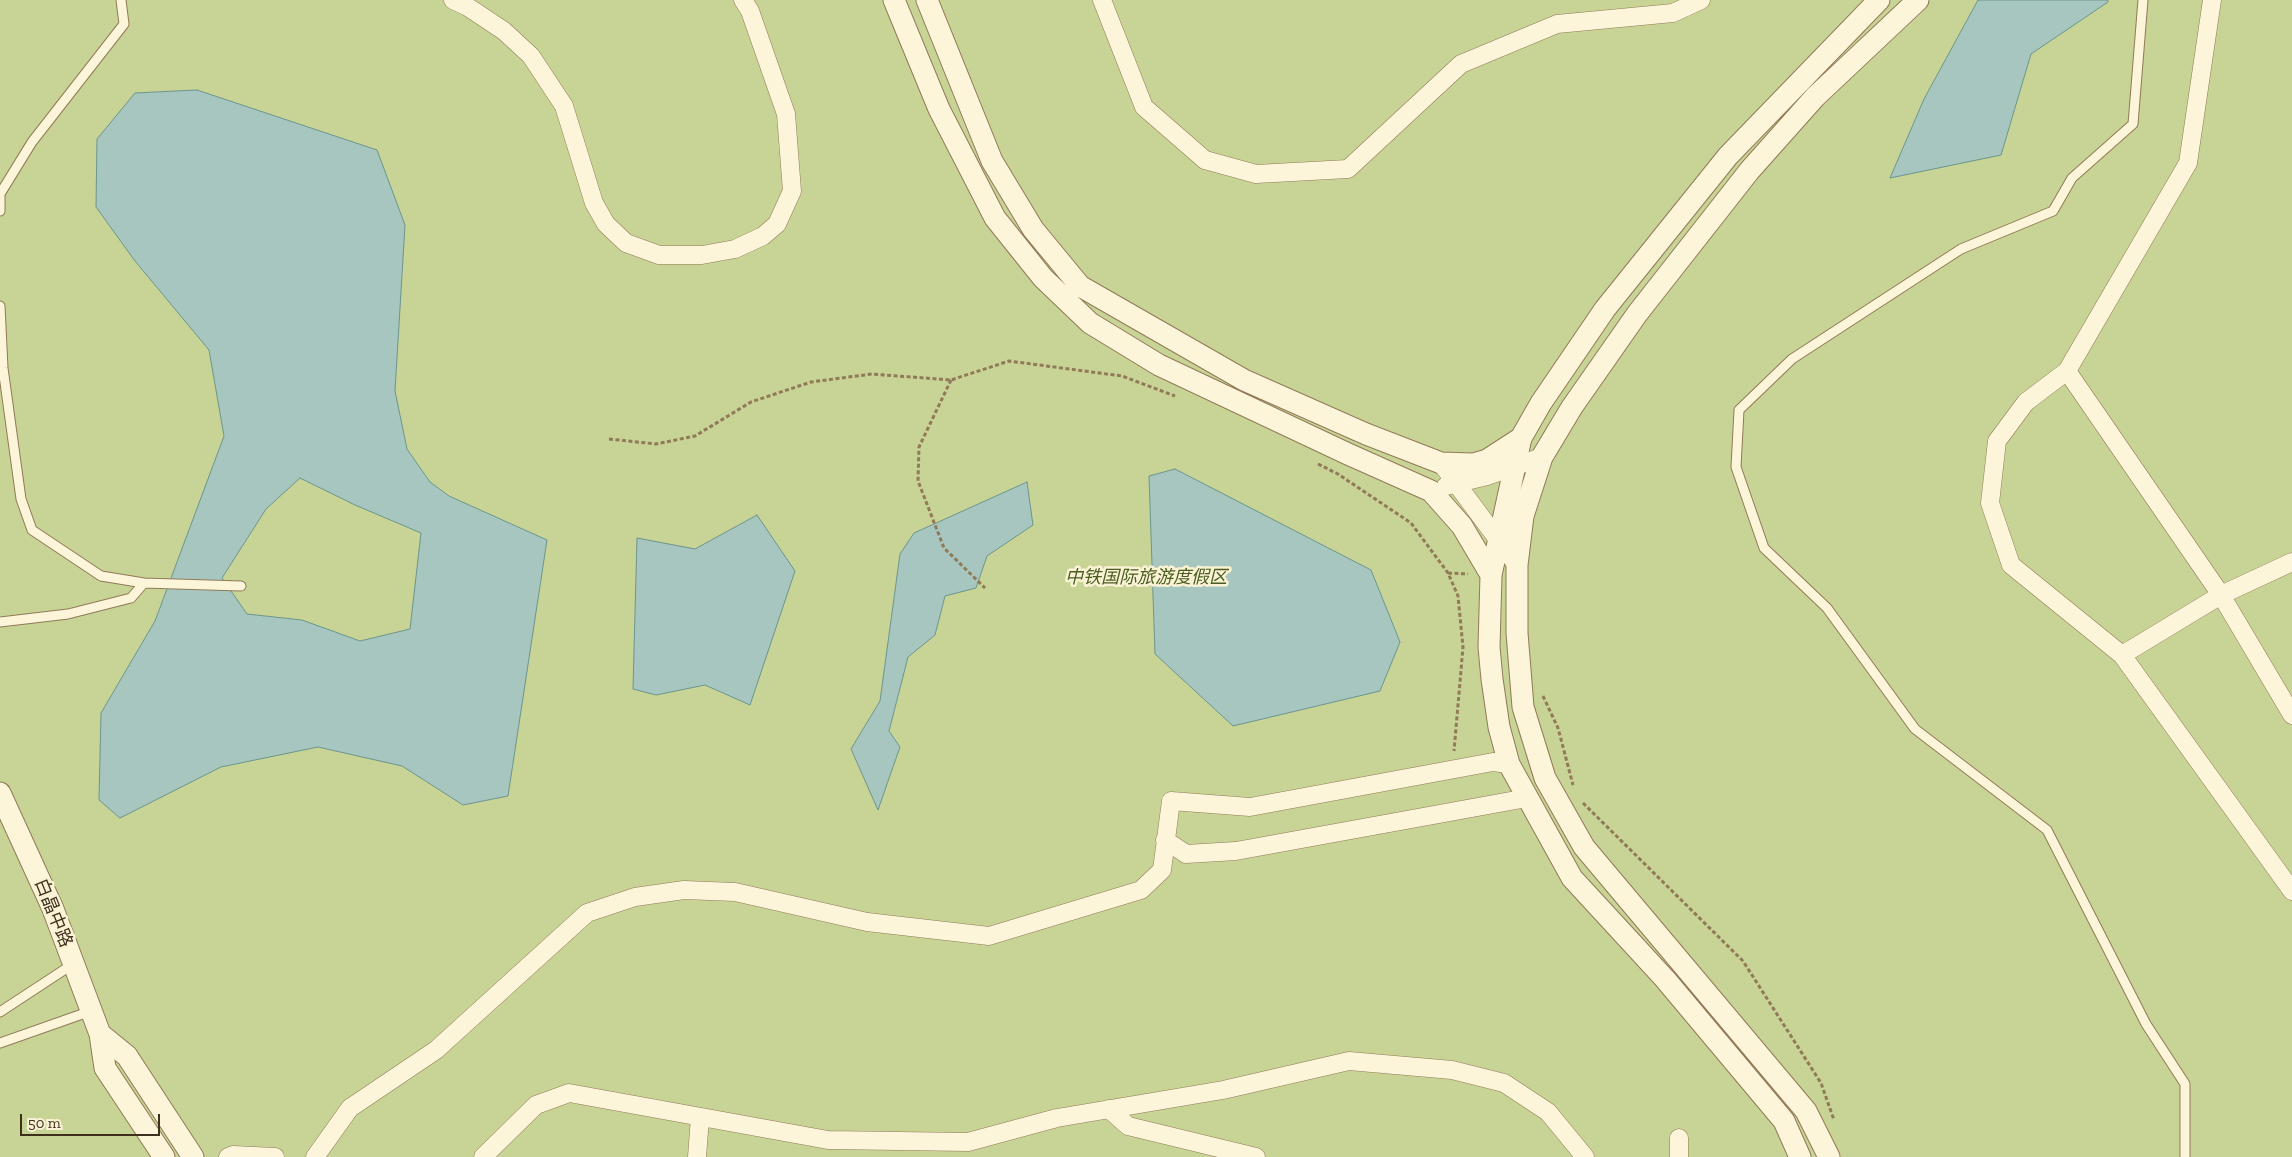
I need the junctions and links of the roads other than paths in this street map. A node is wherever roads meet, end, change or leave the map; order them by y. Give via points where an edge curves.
1 (121, 0) edge
2 (453, 0) edge
3 (743, 0) edge
4 (894, 0) edge
5 (928, 0) edge
6 (1102, 0) edge
7 (1701, 0) edge
8 (1879, 0) edge
9 (1918, 0) edge
10 (2143, 0) edge
11 (2212, 0) edge
12 (0, 211) edge
13 (0, 306) edge
14 (2067, 371) junction
15 (1521, 438) junction
16 (1542, 457) junction
17 (1440, 464) junction
18 (1514, 466) junction
19 (1455, 483) junction
20 (1431, 491) junction
21 (1499, 541) junction
22 (2292, 562) edge
23 (1517, 565) junction
24 (1490, 576) junction
25 (144, 583) junction
26 (242, 586) dead end
27 (2221, 595) junction
28 (0, 622) edge
29 (2122, 655) junction
30 (2292, 715) edge
31 (1509, 764) junction
32 (0, 793) edge
33 (1526, 798) junction
34 (1165, 840) junction
35 (2292, 891) edge
36 (74, 964) junction
37 (91, 1011) junction
38 (0, 1012) edge
39 (100, 1034) junction
40 (0, 1043) edge
41 (1108, 1109) junction
42 (700, 1117) junction
43 (1679, 1138) dead end
44 (164, 1157) edge
45 (193, 1157) edge
46 (228, 1157) edge
47 (275, 1157) edge
48 (315, 1157) edge
49 (483, 1157) edge
50 (697, 1157) edge
51 (1256, 1157) edge
52 (1586, 1157) edge
53 (1679, 1157) edge
54 (1800, 1157) edge
55 (1829, 1157) edge
56 (2185, 1157) edge

1 - 12 lane via 124,24 32,142 0,194
2 - 3 street via 504,30 531,56 564,106 594,203 606,224 626,243 659,255 702,255 735,249 763,236 777,224 792,191 786,114 750,11
4 - 20 street via 939,109 995,218 1043,278 1090,322 1159,365
5 - 17 street via 992,161 1033,229 1080,286 1244,380
6 - 7 street via 1144,108 1205,160 1256,174 1348,169 1461,64 1557,24 1673,12
8 - 15 street via 1728,156 1664,234 1605,309 1540,403
9 - 16 street via 1815,97 1750,170 1637,314 1572,407
10 - 56 lane via 2133,124 2072,178 2053,211 1960,249 1792,359 1739,410 1736,466 1764,548 1827,608 1915,729 2047,830 2146,1024 2185,1084
11 - 14 street via 2188,163
13 - 25 lane via 3,368 20,500 32,530 101,576
14 - 27 street
14 - 29 street via 2026,402 1996,441 1990,503 2011,565
15 - 17 street via 1487,460 1473,464
15 - 18 street
16 - 18 street
16 - 23 street via 1523,516
17 - 19 street
18 - 19 street
18 - 21 street
19 - 20 street
19 - 21 street
20 - 24 street via 1462,526
21 - 23 street
21 - 24 street
22 - 27 street
23 - 55 street via 1517,633 1523,707 1545,778 1584,847 1806,1111
24 - 31 street via 1492,679
25 - 26 lane
25 - 28 lane via 131,598 68,614
27 - 29 street
27 - 30 street
29 - 35 street
31 - 33 street
31 - 34 street via 1493,762 1250,807 1171,801
32 - 36 street, 白晶中路 via 53,909
33 - 34 street via 1236,851 1186,854
33 - 54 street via 1572,878 1664,979 1784,1121
34 - 48 street via 1162,870 1141,890 989,936 867,922 735,892 684,890 635,897 587,912 436,1050 350,1108
36 - 37 street, 白晶中路
36 - 38 lane
37 - 39 street, 白晶中路
37 - 40 lane
39 - 44 street, 白晶中路 via 106,1068
39 - 45 street, 白晶中路 via 127,1056
41 - 42 street via 1057,1118 968,1142 828,1140
41 - 51 street via 1128,1126
41 - 52 street via 1223,1090 1349,1061 1452,1070 1504,1083 1548,1112
42 - 49 street via 569,1093 536,1105
42 - 50 street
43 - 53 street
46 - 47 street

